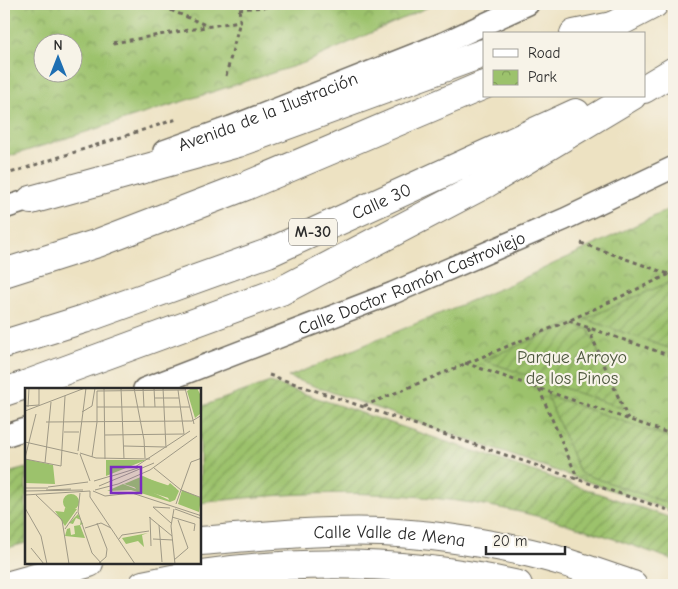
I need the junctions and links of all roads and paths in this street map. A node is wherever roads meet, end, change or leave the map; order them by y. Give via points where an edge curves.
1 (156, 4) edge
2 (239, 4) edge
3 (303, 4) edge
4 (528, 4) edge
5 (654, 4) edge
6 (239, 9) junction
7 (240, 21) junction
8 (208, 26) junction
9 (604, 30) edge
10 (589, 32) edge
11 (113, 43) dead end
12 (483, 53) edge
13 (674, 70) edge
14 (226, 76) dead end
15 (646, 81) edge
16 (483, 85) edge
17 (646, 88) edge
18 (609, 98) edge
19 (629, 98) edge
20 (184, 116) dead end
21 (674, 167) edge
22 (4, 175) edge
23 (31, 200) junction
24 (4, 208) edge
25 (582, 243) dead end
26 (4, 273) edge
27 (672, 275) edge
28 (568, 320) junction
29 (588, 327) junction
30 (4, 344) edge
31 (674, 357) edge
32 (465, 364) junction
33 (269, 375) dead end
34 (147, 388) edge
35 (539, 389) junction
36 (4, 392) edge
37 (363, 406) junction
38 (628, 419) junction
39 (25, 429) edge
40 (674, 435) edge
41 (4, 436) edge
42 (578, 480) junction
43 (674, 512) edge
44 (201, 541) edge
45 (85, 564) edge
46 (10, 585) edge
47 (143, 585) edge
48 (518, 585) edge
49 (633, 585) edge

1 - 8 path
2 - 6 path
3 - 6 path
4 - 23 street, Avenida de la Ilustración via 428,49 230,127
5 - 9 main road
6 - 7 path
7 - 8 path
7 - 14 path
8 - 11 path
9 - 10 main road
12 - 23 main road via 238,142
13 - 15 main road
13 - 17 main road
16 - 26 main road via 246,186 98,243
18 - 30 main road, Calle 30 / M-30 via 268,253
19 - 36 main road via 487,183 281,291
20 - 22 path
21 - 34 street, Calle Doctor Ramón Castroviejo via 565,219 393,293
23 - 24 street, Avenida de la Ilustración
25 - 27 path
27 - 28 path
28 - 29 path
28 - 32 path
29 - 31 path
29 - 38 path
32 - 35 path
32 - 37 path
33 - 37 path
35 - 38 path
35 - 42 path
37 - 42 path
38 - 40 path
39 - 41 street
42 - 43 path
44 - 49 main road, Calle Valle de Mena via 284,534 382,532 470,541 559,560
45 - 46 main road
47 - 48 main road, Calle Valle de Mena via 249,568 295,565 436,570

